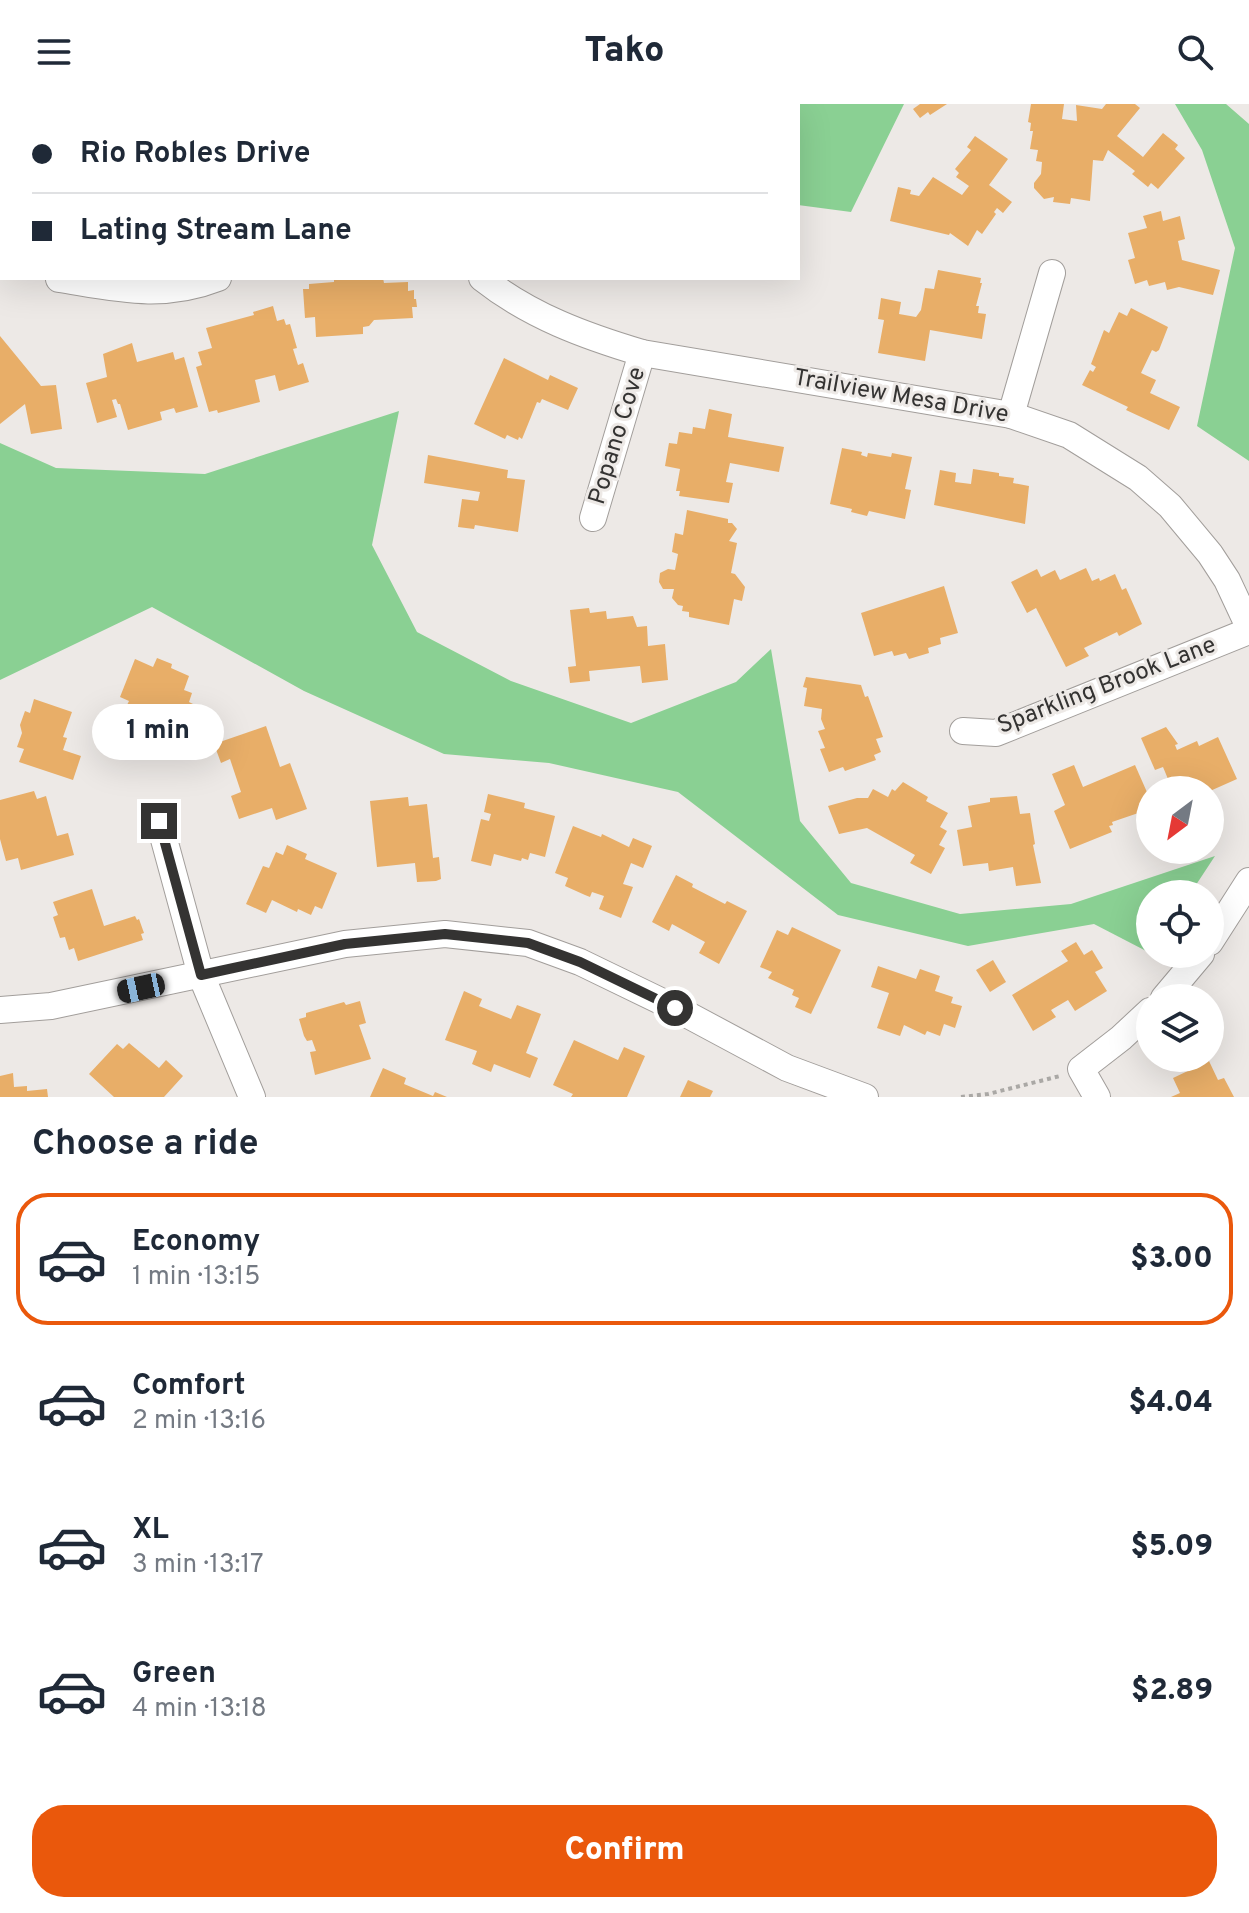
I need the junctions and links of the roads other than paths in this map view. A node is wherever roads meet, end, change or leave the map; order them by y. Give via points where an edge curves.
1 (1052, 273) dead end
2 (67, 280) edge
3 (213, 280) edge
4 (484, 280) edge
5 (642, 353) junction
6 (1011, 415) junction
7 (593, 518) dead end
8 (1249, 629) edge
9 (963, 731) dead end
10 (159, 821) dead end
11 (1249, 881) edge
12 (1224, 923) edge
13 (1189, 968) edge
14 (201, 975) junction
15 (1176, 984) edge
16 (0, 1010) edge
17 (1136, 1024) edge
18 (252, 1097) edge
19 (865, 1097) edge
20 (1097, 1097) edge

1 - 6 street
2 - 3 street via 158,292
4 - 5 street, Trailview Mesa Drive via 551,321
5 - 6 street, Trailview Mesa Drive
5 - 7 street, Popano Cove
6 - 8 street, Trailview Mesa Drive via 1069,435 1138,478 1170,506 1227,580
8 - 9 street, Sparkling Brook Lane via 996,733
10 - 14 street
11 - 12 street
13 - 15 street
14 - 16 street via 51,1006
14 - 18 street
14 - 19 street via 345,944 445,934 528,943 627,983 787,1068
17 - 20 street via 1081,1069

